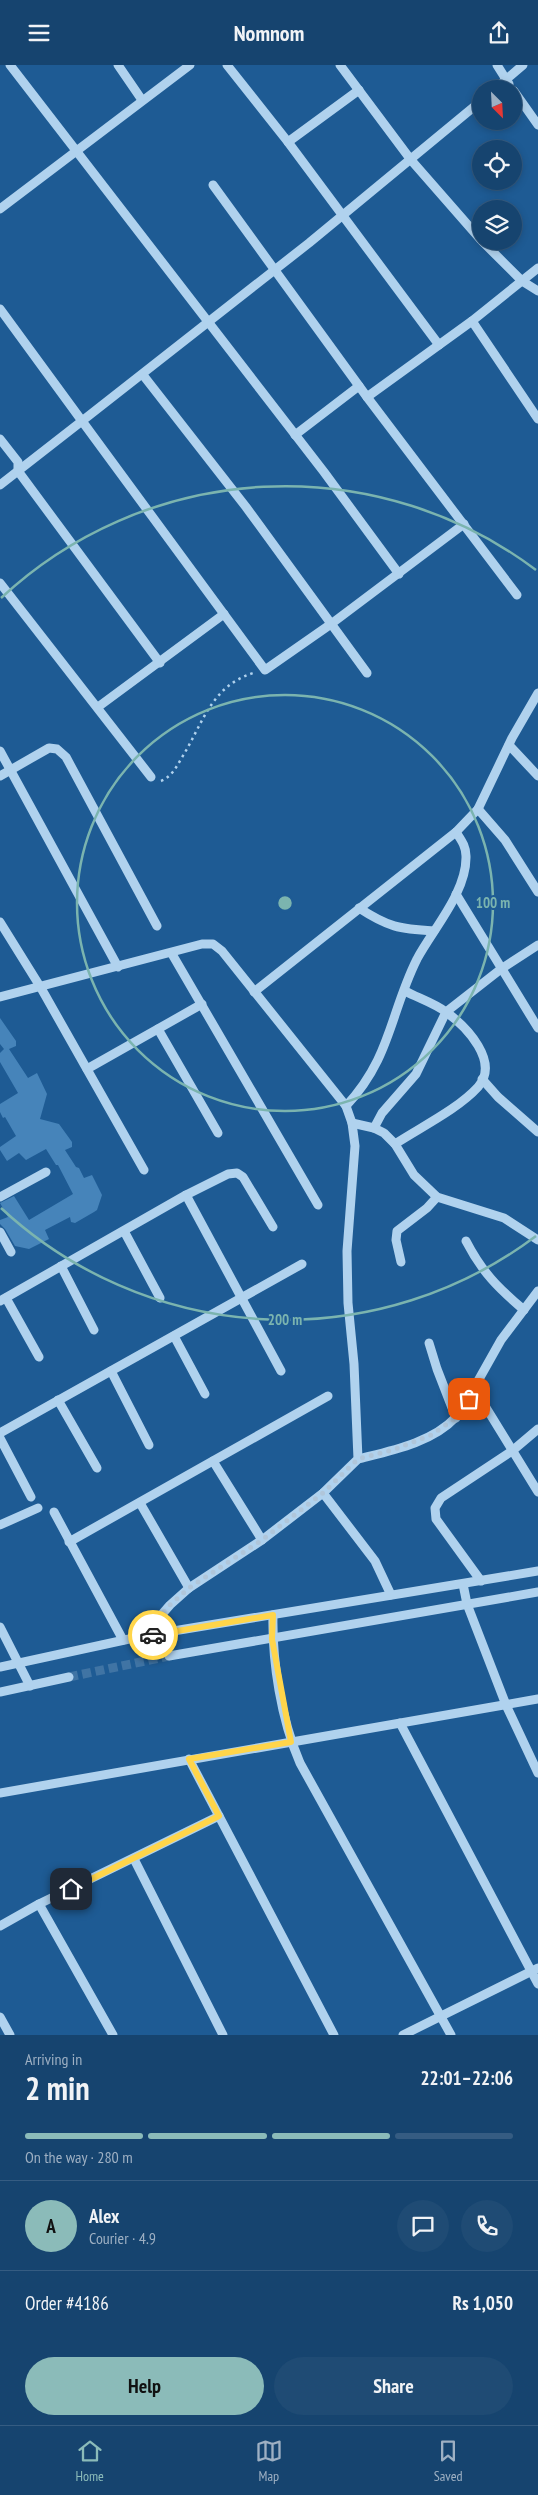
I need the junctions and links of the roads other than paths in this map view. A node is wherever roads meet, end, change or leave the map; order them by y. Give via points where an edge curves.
1 (10, 65) edge
2 (118, 65) edge
3 (190, 65) edge
4 (227, 65) edge
5 (340, 65) edge
6 (497, 65) edge
7 (523, 65) edge
8 (506, 80) joint
9 (359, 90) junction
10 (142, 100) junction
11 (522, 103) edge
12 (472, 109) edge
13 (538, 125) edge
14 (288, 142) junction
15 (77, 153) junction
16 (412, 160) junction
17 (213, 185) dead end
18 (0, 209) edge
19 (342, 216) junction
20 (472, 229) edge
21 (491, 250) edge
22 (538, 268) edge
23 (276, 269) junction
24 (522, 281) junction
25 (538, 291) edge
26 (0, 309) edge
27 (472, 321) junction
28 (207, 322) junction
29 (439, 345) junction
30 (143, 375) junction
31 (359, 386) junction
32 (367, 397) junction
33 (538, 419) edge
34 (82, 421) junction
35 (295, 435) junction
36 (0, 439) edge
37 (18, 471) junction
38 (0, 485) edge
39 (464, 524) junction
40 (399, 573) junction
41 (0, 583) edge
42 (517, 595) dead end
43 (224, 614) junction
44 (331, 624) junction
45 (160, 663) junction
46 (367, 673) dead end
47 (538, 693) edge
48 (98, 707) junction
49 (509, 745) junction
50 (0, 751) edge
51 (11, 769) junction
52 (0, 775) edge
53 (151, 777) road end
54 (538, 777) edge
55 (478, 809) junction
56 (456, 832) junction
57 (538, 892) edge
58 (456, 894) junction
59 (359, 908) junction
60 (0, 922) edge
61 (157, 926) dead end
62 (434, 931) junction
63 (538, 945) edge
64 (172, 954) junction
65 (118, 967) junction
66 (501, 969) junction
67 (41, 988) junction
68 (405, 991) junction
69 (254, 992) junction
70 (0, 997) edge
71 (202, 1004) junction
72 (446, 1012) junction
73 (538, 1028) edge
74 (158, 1029) junction
75 (87, 1069) junction
76 (482, 1079) junction
77 (346, 1105) junction
78 (352, 1123) junction
79 (374, 1128) junction
80 (538, 1131) edge
81 (218, 1133) dead end
82 (395, 1144) junction
83 (144, 1170) dead end
84 (46, 1172) dead end
85 (186, 1195) junction
86 (0, 1197) edge
87 (437, 1197) junction
88 (318, 1205) dead end
89 (273, 1227) dead end
90 (124, 1231) junction
91 (0, 1232) edge
92 (538, 1240) edge
93 (466, 1241) dead end
94 (11, 1252) dead end
95 (402, 1261) dead end
96 (302, 1264) dead end
97 (61, 1266) junction
98 (538, 1291) edge
99 (160, 1298) dead end
100 (243, 1298) junction
101 (3, 1299) edge
102 (530, 1302) junction
103 (538, 1308) edge
104 (524, 1311) junction
105 (94, 1330) dead end
106 (174, 1336) junction
107 (429, 1343) dead end
108 (39, 1357) dead end
109 (111, 1371) junction
110 (281, 1371) dead end
111 (474, 1388) junction
112 (205, 1394) dead end
113 (328, 1396) dead end
114 (469, 1399) junction
115 (480, 1399) junction
116 (58, 1400) junction
117 (456, 1418) junction
118 (538, 1429) edge
119 (0, 1433) edge
120 (0, 1438) edge
121 (149, 1445) dead end
122 (512, 1451) junction
123 (358, 1459) junction
124 (213, 1461) junction
125 (97, 1468) dead end
126 (537, 1489) edge
127 (323, 1493) junction
128 (31, 1497) dead end
129 (140, 1503) junction
130 (38, 1508) dead end
131 (54, 1512) dead end
132 (0, 1525) edge
133 (262, 1540) junction
134 (69, 1542) junction
135 (538, 1571) edge
136 (481, 1581) junction
137 (463, 1584) junction
138 (189, 1588) junction
139 (538, 1592) edge
140 (391, 1595) junction
141 (467, 1604) junction
142 (273, 1615) junction
143 (0, 1627) edge
144 (142, 1637) junction
145 (272, 1639) junction
146 (123, 1640) junction
147 (169, 1656) tunnel mouth
148 (18, 1663) junction
149 (0, 1667) edge
150 (69, 1677) tunnel mouth
151 (30, 1686) junction
152 (0, 1692) edge
153 (538, 1699) edge
154 (506, 1705) junction
155 (400, 1723) junction
156 (291, 1742) junction
157 (189, 1759) junction
158 (538, 1773) edge
159 (0, 1793) edge
160 (219, 1816) junction
161 (134, 1859) junction
162 (39, 1904) junction
163 (0, 1926) edge
164 (535, 1969) edge
165 (538, 1984) edge
166 (442, 2016) junction
167 (0, 2017) edge
168 (10, 2035) edge
169 (113, 2035) edge
170 (223, 2035) edge
171 (334, 2035) edge
172 (402, 2035) edge
173 (450, 2035) edge

1 - 15 street
2 - 10 street
3 - 10 street
4 - 14 street
5 - 9 street
6 - 8 street
7 - 8 street
9 - 14 street
9 - 16 street
10 - 15 street
11 - 13 street
12 - 16 street
14 - 19 street
15 - 18 street
15 - 28 street
16 - 19 street
16 - 20 street
17 - 23 street
19 - 23 street
19 - 29 street
21 - 24 street
22 - 24 street
23 - 28 street
23 - 31 street
24 - 25 street
24 - 27 street
26 - 34 street
27 - 29 street
27 - 33 street
28 - 30 street
28 - 35 street
29 - 32 street
30 - 34 street
30 - 44 street via 246,507
31 - 32 street
31 - 35 street
32 - 39 street
34 - 37 street
34 - 43 street
35 - 40 street
36 - 37 street via 18,462
37 - 38 street
37 - 45 street
39 - 40 street
39 - 42 street
40 - 44 street
41 - 48 street
43 - 44 street via 265,670
43 - 45 street
44 - 46 street
45 - 48 street
47 - 49 street
48 - 53 street
49 - 54 street
49 - 55 street
50 - 51 street
51 - 52 street
51 - 61 street via 49,748 57,749 66,757
51 - 65 street
55 - 56 street
55 - 57 street via 505,840
56 - 58 street via 464,844 466,857
56 - 59 street
58 - 62 street
58 - 66 street
59 - 62 street via 399,929
59 - 69 street
60 - 67 street
62 - 68 street via 417,959
63 - 66 street
64 - 65 street
64 - 69 street via 202,944 213,944
64 - 71 street
65 - 67 street
66 - 72 street
66 - 73 street
67 - 70 street
67 - 75 street
68 - 72 street
68 - 77 street via 376,1066 363,1088
69 - 77 street
71 - 74 street
71 - 88 street
72 - 76 street via 473,1039 485,1057 487,1070
72 - 79 street via 416,1073 382,1113
74 - 75 street
74 - 81 street
75 - 83 street
76 - 80 street
76 - 82 street via 466,1098
77 - 78 street
78 - 79 street
78 - 123 street via 355,1146 348,1303
79 - 82 street
82 - 87 street via 414,1175
84 - 86 street
85 - 89 street via 228,1174 237,1173 243,1177
85 - 90 street
85 - 100 street
87 - 92 street via 504,1218
87 - 95 street via 397,1231
90 - 97 street
90 - 99 street
91 - 94 street
93 - 104 street via 494,1285
96 - 100 street
97 - 101 street
97 - 105 street
98 - 102 street
100 - 106 street
100 - 110 street
101 - 108 street
102 - 103 street
102 - 104 street
104 - 111 street via 501,1341
106 - 109 street
106 - 112 street
107 - 117 street
109 - 116 street
109 - 121 street
111 - 114 street
111 - 115 street
113 - 124 street
114 - 115 street
114 - 117 street
115 - 122 street
116 - 119 street
116 - 125 street
117 - 123 street via 431,1435
118 - 122 street
120 - 128 street
122 - 126 street
122 - 136 street via 441,1497 435,1508 436,1519
123 - 127 street
124 - 129 street
124 - 133 street
127 - 133 street
127 - 140 street via 375,1561
129 - 134 street
129 - 138 street
130 - 132 street
131 - 134 street
133 - 138 street
134 - 146 street
135 - 136 street
136 - 137 street
137 - 140 street
137 - 141 street
138 - 144 street
139 - 141 street
140 - 142 street
141 - 145 street
141 - 154 street
142 - 144 street
142 - 145 street
143 - 148 street
144 - 146 street
145 - 147 street
145 - 156 street
146 - 148 street
148 - 149 street
148 - 151 street
150 - 151 street
151 - 152 street
153 - 154 street
154 - 155 street
154 - 158 street
155 - 156 street
155 - 164 street
156 - 157 street
156 - 166 street
157 - 159 street
157 - 160 street
160 - 161 street
160 - 171 street
161 - 162 street
161 - 170 street
162 - 163 street
162 - 169 street
164 - 165 street
164 - 166 street
166 - 172 street
166 - 173 street
167 - 168 street

